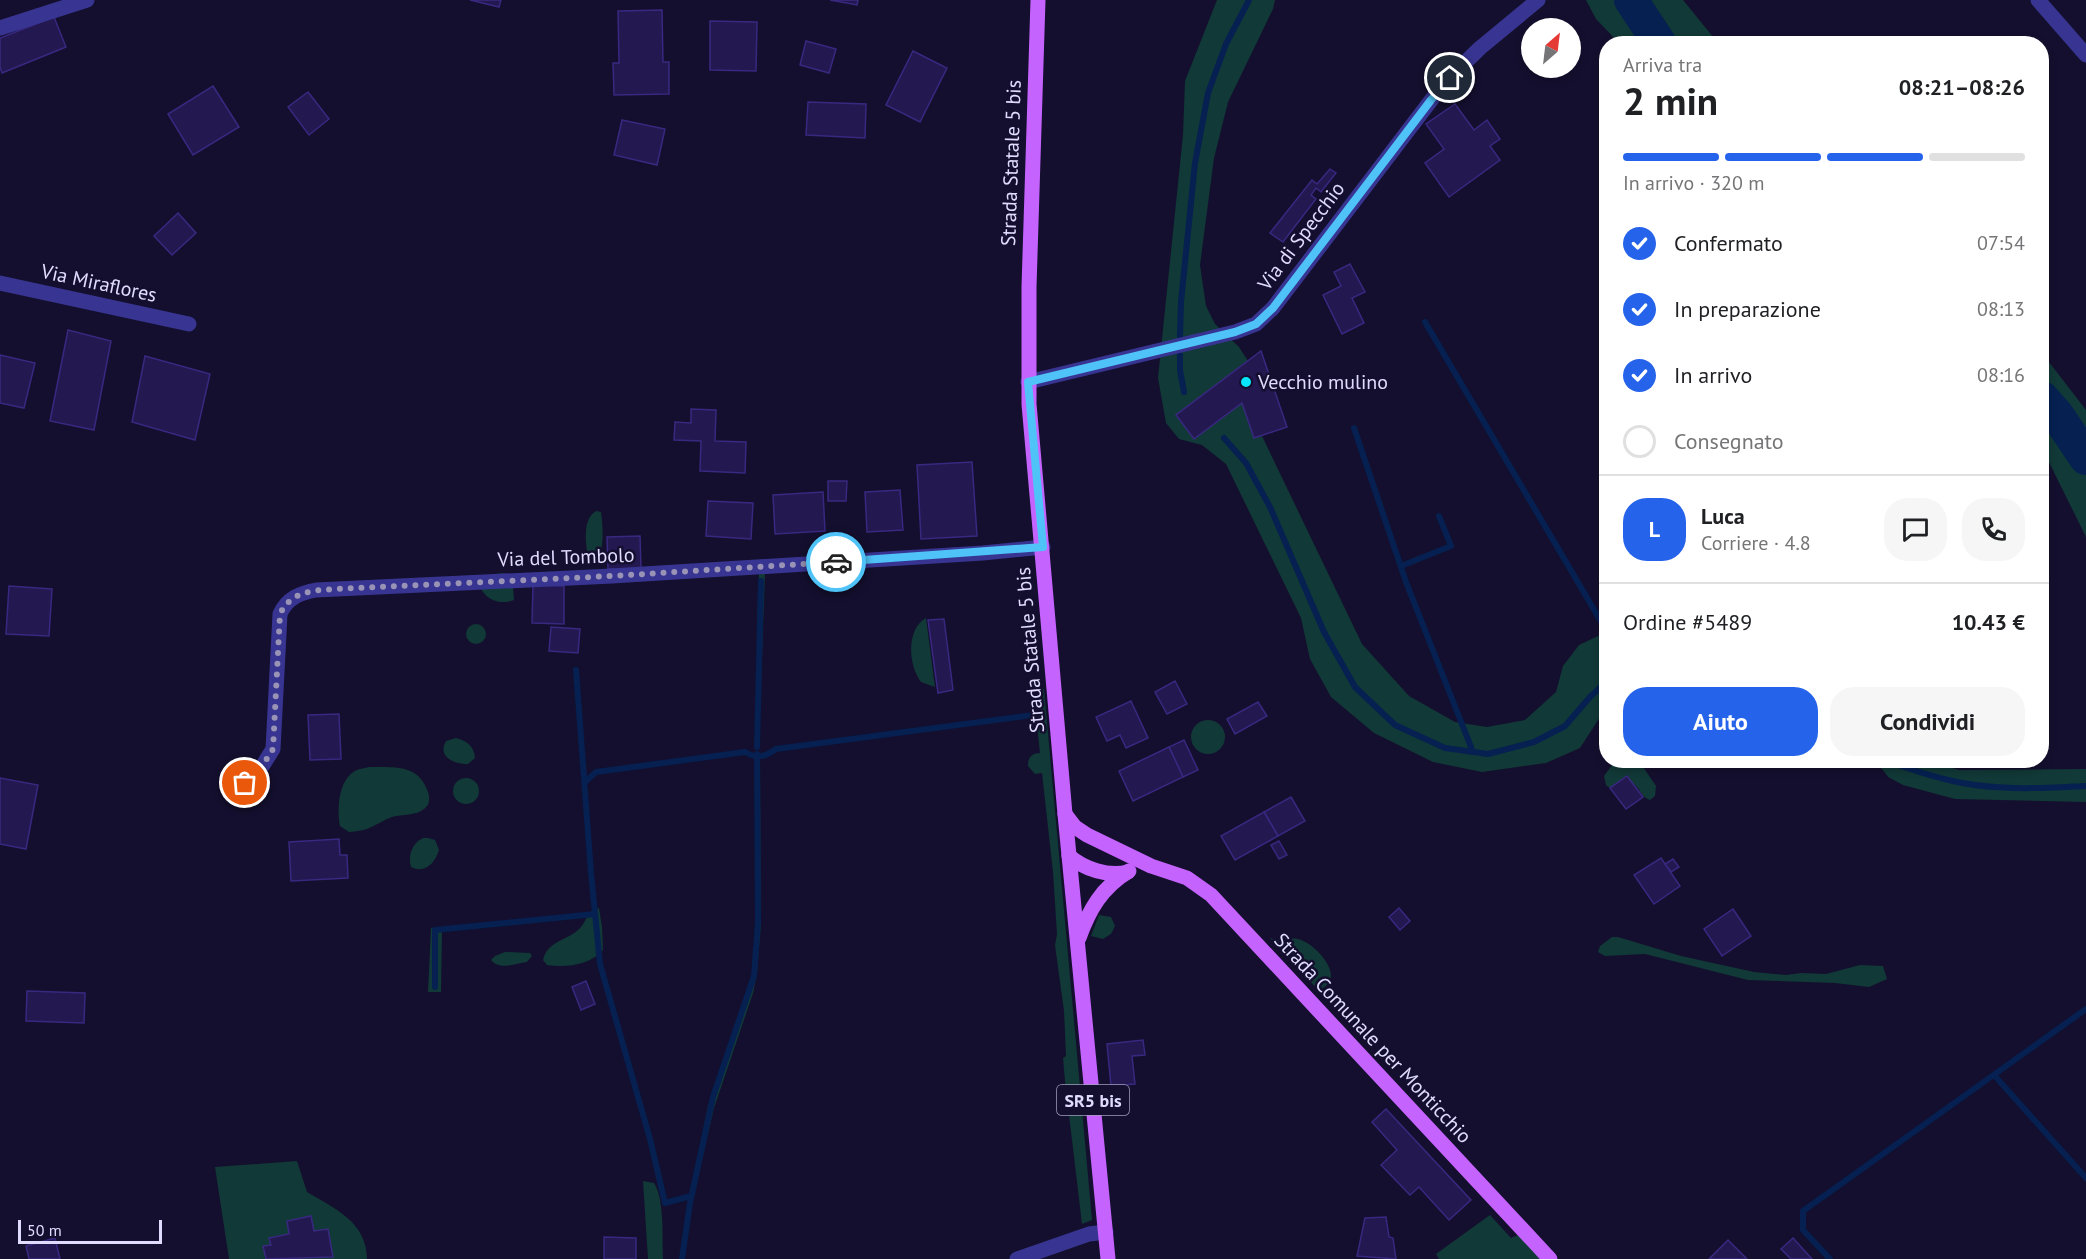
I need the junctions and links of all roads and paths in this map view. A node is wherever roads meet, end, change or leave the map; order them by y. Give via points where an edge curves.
1 (87, 0) edge
2 (1038, 0) edge
3 (1538, 0) edge
4 (2038, 0) edge
5 (0, 28) edge
6 (2086, 55) edge
7 (0, 283) edge
8 (189, 324) dead end
9 (1028, 382) junction
10 (1043, 547) junction
11 (245, 783) dead end
12 (1065, 814) junction
13 (1118, 850) junction
14 (1069, 856) junction
15 (1151, 866) junction
16 (1129, 871) junction
17 (1077, 941) junction
18 (1106, 1232) junction
19 (1017, 1259) edge
20 (1108, 1259) edge
21 (1550, 1259) edge

1 - 5 street
2 - 9 main road, Strada Statale 5 bis / SR5 bis
3 - 9 street, Via di Specchio via 1445,82 1260,322 1235,332
4 - 6 street
7 - 8 street, Via Miraflores
9 - 10 main road, Strada Statale 5 bis / SR5 bis
10 - 11 street, Via del Tombolo via 304,592 293,597 280,614 273,749
10 - 12 main road, Strada Statale 5 bis / SR5 bis
12 - 13 main road, Strada Comunale per Monticchio via 1079,830
12 - 14 main road, Strada Statale 5 bis / SR5 bis
13 - 14 main road, Strada Comunale per Monticchio via 1087,846
13 - 15 main road, Strada Comunale per Monticchio
14 - 16 main road via 1101,871
14 - 17 main road, Strada Statale 5 bis / SR5 bis
15 - 16 main road
15 - 21 main road, Strada Comunale per Monticchio via 1187,878 1219,903
16 - 17 main road via 1100,895
17 - 18 main road, Strada Statale 5 bis / SR5 bis
18 - 19 street via 1089,1234
18 - 20 main road, Strada Statale 5 bis / SR5 bis

